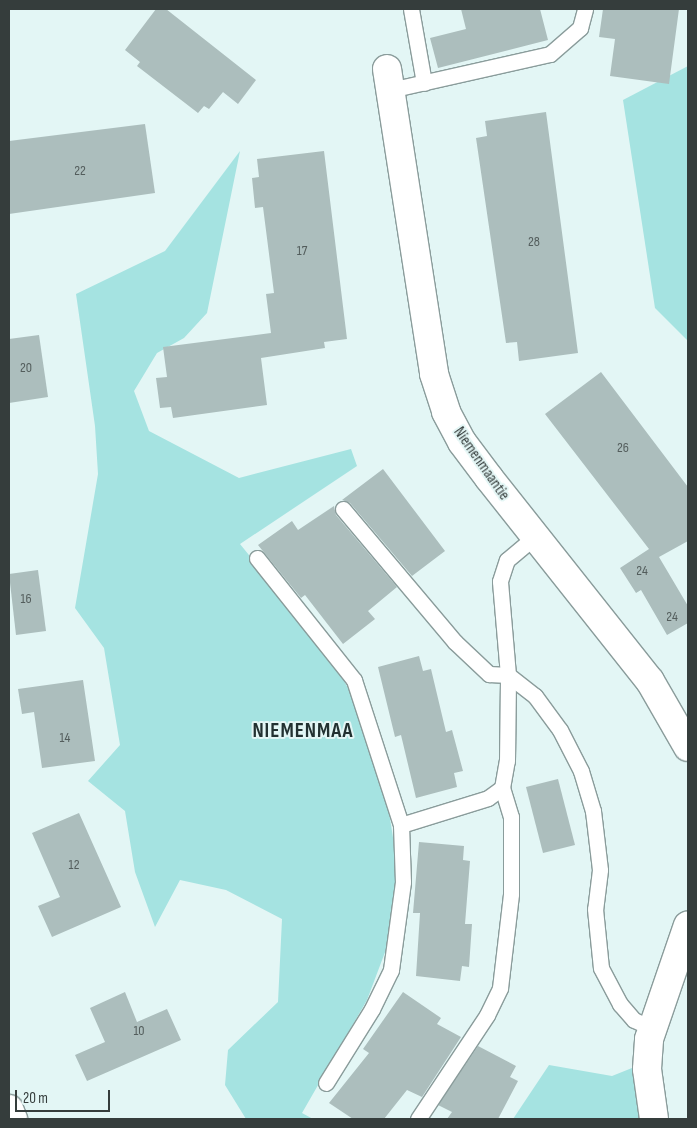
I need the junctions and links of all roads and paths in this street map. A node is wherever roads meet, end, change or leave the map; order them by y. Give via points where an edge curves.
1 (411, 9) edge
2 (585, 9) edge
3 (389, 80) joint
4 (424, 82) junction
5 (343, 509) dead end
6 (534, 536) junction
7 (257, 558) dead end
8 (508, 675) junction
9 (688, 747) edge
10 (502, 788) junction
11 (401, 825) junction
12 (688, 925) edge
13 (652, 1028) junction
14 (326, 1083) dead end
15 (9, 1109) edge
16 (13, 1119) edge
17 (418, 1119) edge
18 (654, 1119) edge

1 - 4 lane
2 - 4 lane via 580,28 550,54
3 - 4 lane
3 - 6 street, Niemenmaantie via 434,374 446,412 462,442
5 - 8 lane via 455,642 488,674
6 - 8 lane via 507,560 500,581
6 - 9 street, Niemenmaantie via 650,682
7 - 11 lane via 354,680
8 - 10 lane via 507,761
8 - 13 lane via 535,696 560,730 581,771 593,811 600,870 596,909 601,968 624,1010 634,1020
10 - 11 lane via 488,798
10 - 17 lane via 511,817 511,894 500,988 487,1015
11 - 14 lane via 402,890 390,970 372,1009
12 - 13 street
13 - 18 street via 647,1069
15 - 16 street

